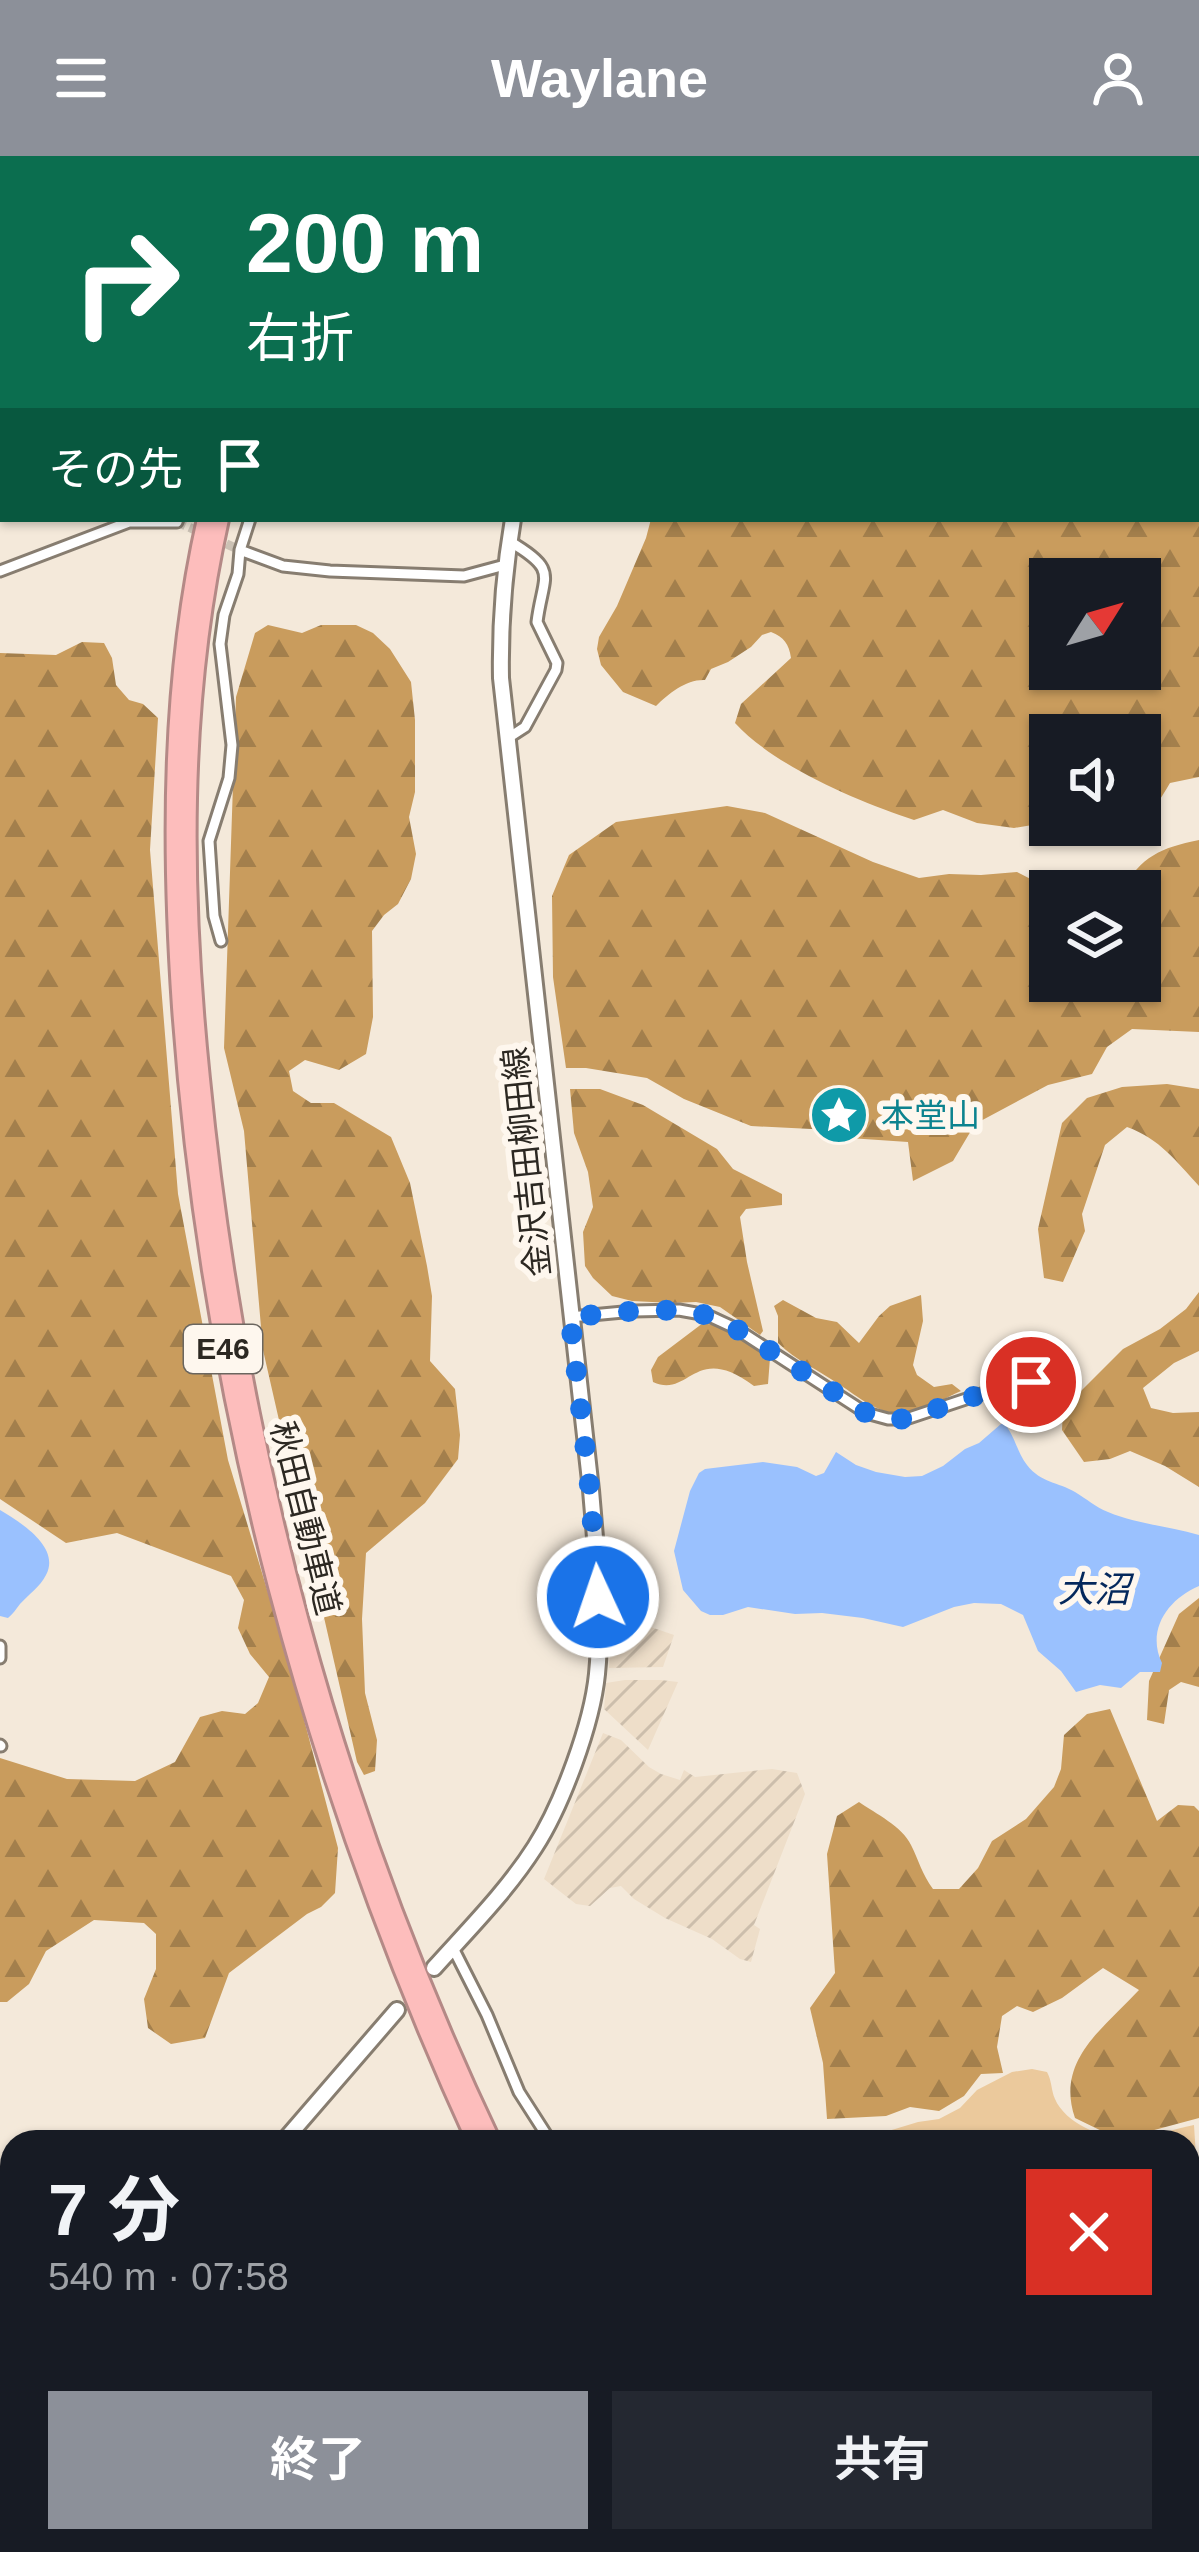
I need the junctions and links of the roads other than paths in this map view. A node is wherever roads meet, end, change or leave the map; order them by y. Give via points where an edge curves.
1 (129, 522) edge
2 (129, 522) edge
3 (177, 522) edge
4 (205, 522) edge
5 (220, 522) edge
6 (249, 522) edge
7 (512, 522) edge
8 (509, 541) junction
9 (240, 550) junction
10 (505, 565) junction
11 (0, 571) edge
12 (508, 738) junction
13 (221, 941) dead end
14 (570, 1317) junction
15 (1031, 1382) dead end
16 (0, 1646) edge
17 (0, 1658) edge
18 (452, 1948) junction
19 (434, 1968) dead end
20 (397, 2010) dead end
21 (293, 2130) edge
22 (471, 2130) edge
23 (487, 2130) edge
24 (543, 2130) edge

1 - 3 street
2 - 11 street
4 - 22 highway, 秋田自動車道 / E46 via 177,731 176,936 192,1133 223,1344 263,1538 315,1725 380,1914
5 - 23 highway, 秋田自動車道 / E46 via 191,732 189,875 204,1113 236,1342 328,1721 385,1888
6 - 9 street
7 - 8 main road, 金沢吉田柳田線
8 - 10 main road, 金沢吉田柳田線
8 - 12 street via 543,566 536,622 557,663 525,727
9 - 10 street via 330,572 464,576
9 - 13 street via 220,644 229,778 208,841
10 - 12 main road, 金沢吉田柳田線 via 500,630
12 - 14 main road, 金沢吉田柳田線
14 - 15 street via 706,1315 888,1419
14 - 18 main road, 金沢吉田柳田線 via 598,1566 597,1679 560,1803 506,1888
16 - 17 street
18 - 19 main road, 金沢吉田柳田線
18 - 24 street
20 - 21 main road

